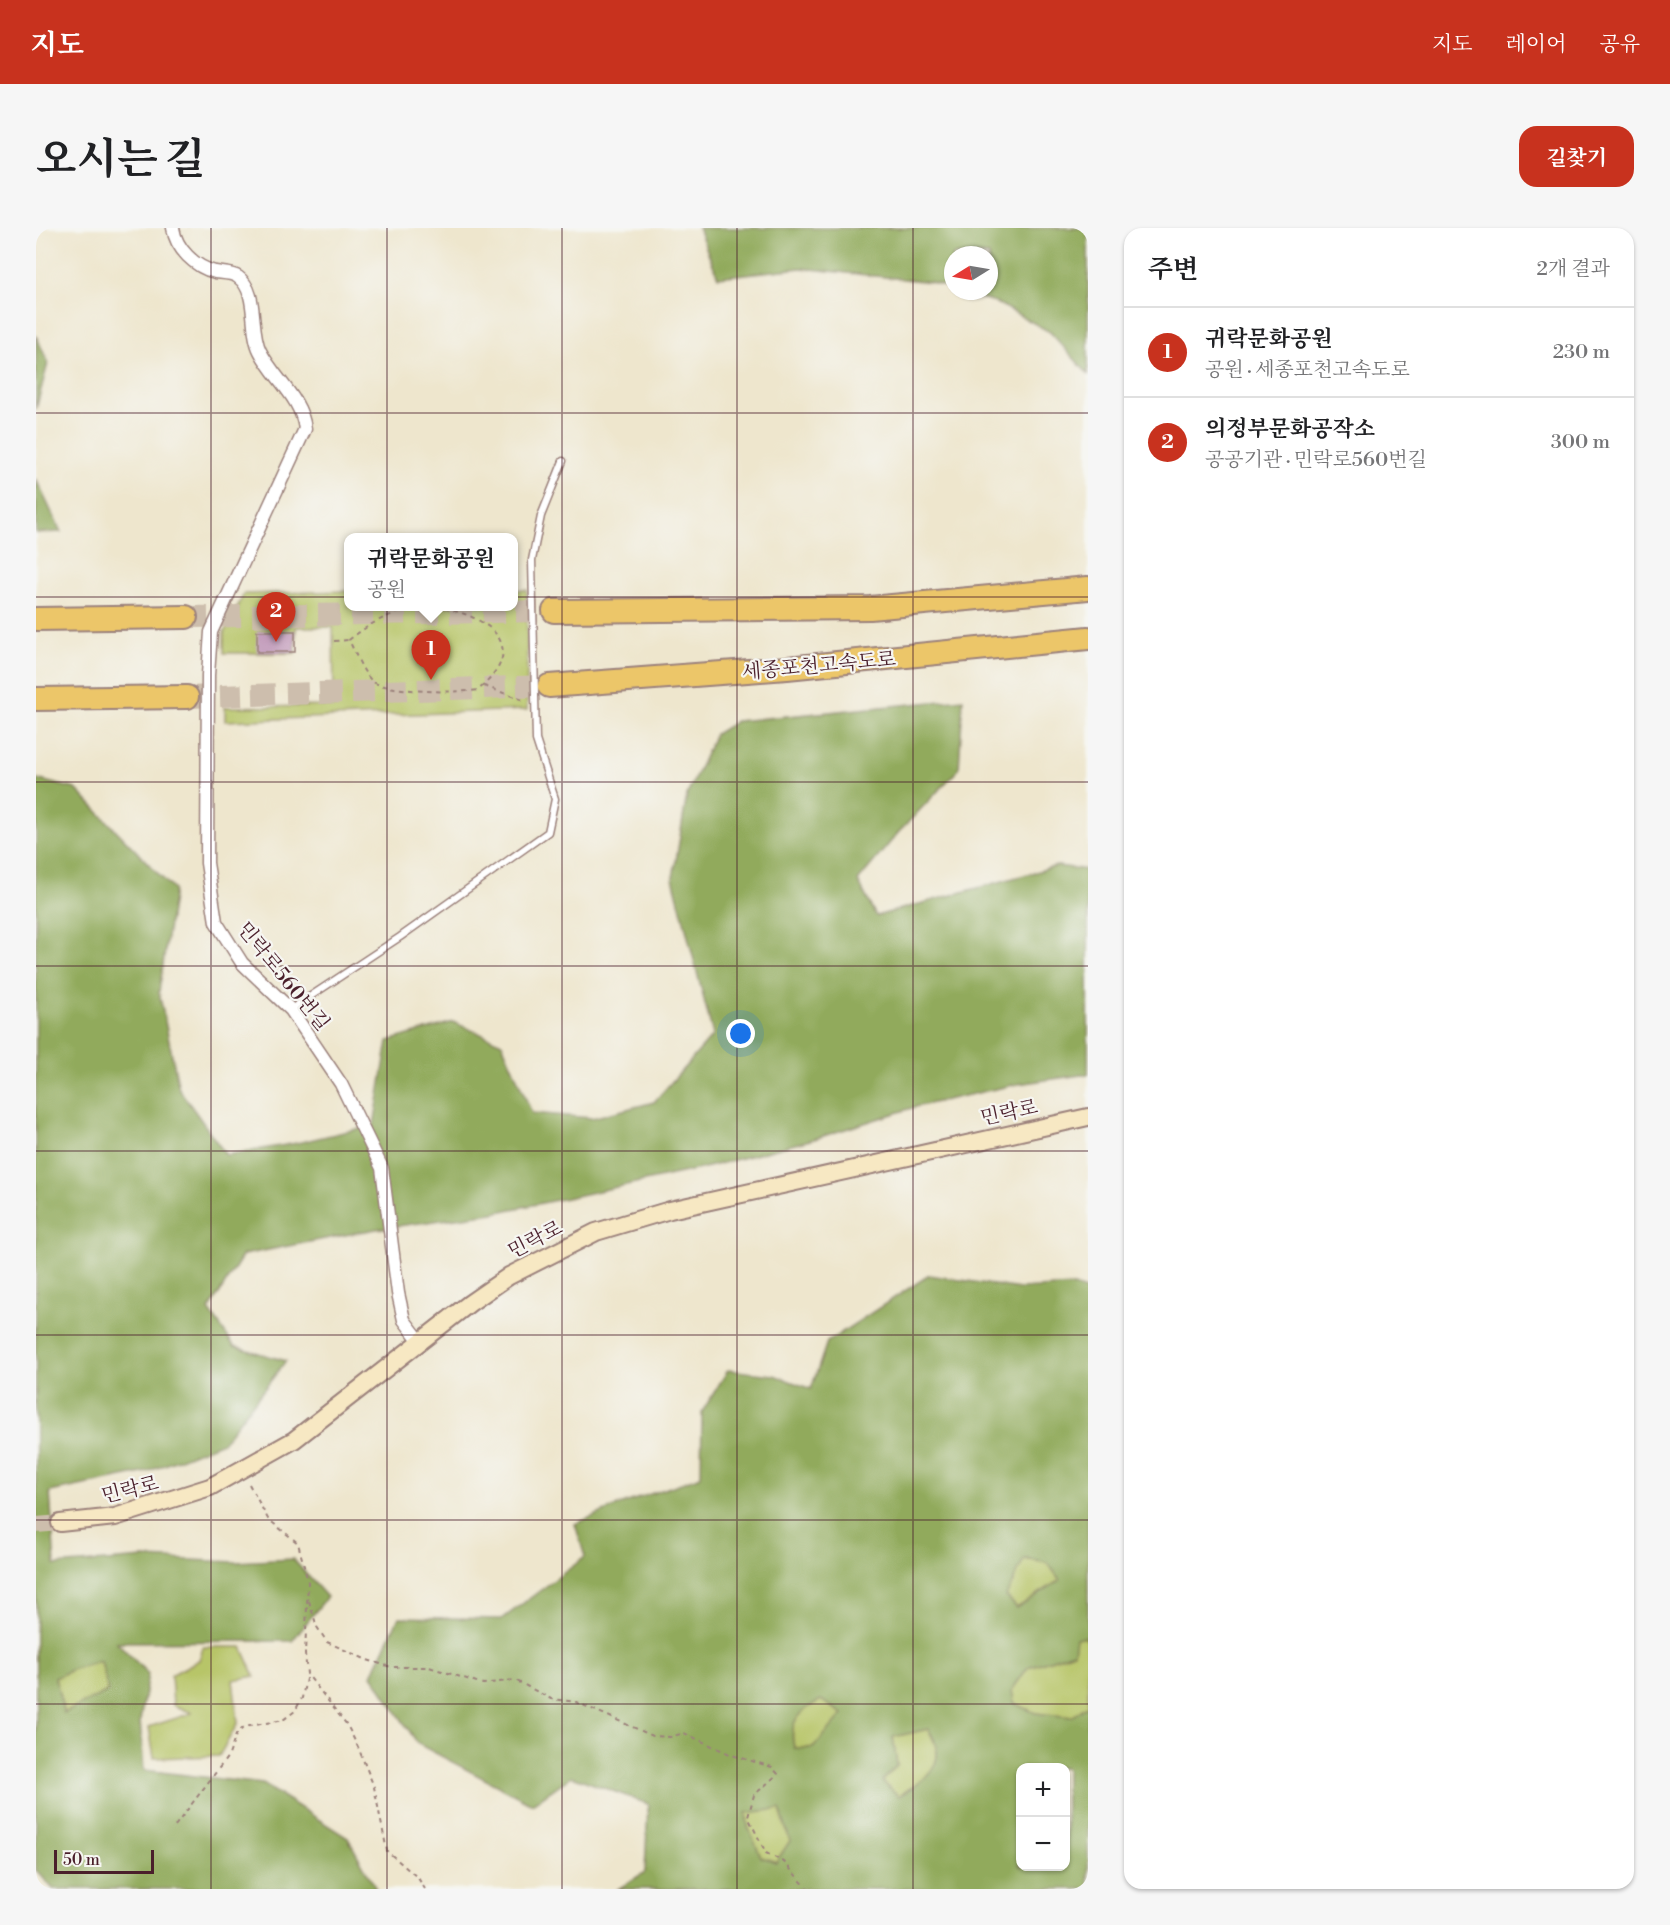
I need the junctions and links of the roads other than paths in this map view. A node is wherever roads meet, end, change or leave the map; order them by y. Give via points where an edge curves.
1 (173, 228) edge
2 (563, 461) dead end
3 (1088, 588) edge
4 (554, 611) tunnel mouth
5 (186, 617) tunnel mouth
6 (36, 619) edge
7 (1088, 638) edge
8 (549, 686) tunnel mouth
9 (187, 697) tunnel mouth
10 (36, 699) edge
11 (291, 1010) junction
12 (1088, 1117) edge
13 (420, 1341) junction
14 (60, 1523) tunnel mouth

1 - 11 street, 민락로560번길 via 183,251 196,264 237,276 247,287 259,350 303,413 305,429 211,632 208,675 207,863 216,922 242,963
2 - 11 lane via 541,516 532,560 536,740 555,799 548,832
3 - 4 highway via 870,608
5 - 6 highway
7 - 8 highway, 세종포천고속도로 via 787,668
9 - 10 highway
11 - 13 street, 민락로560번길 via 341,1084 382,1168 398,1293 404,1320
12 - 13 main road, 민락로 via 670,1210 596,1232 509,1276
13 - 14 main road, 민락로 via 294,1440 210,1487 115,1517

